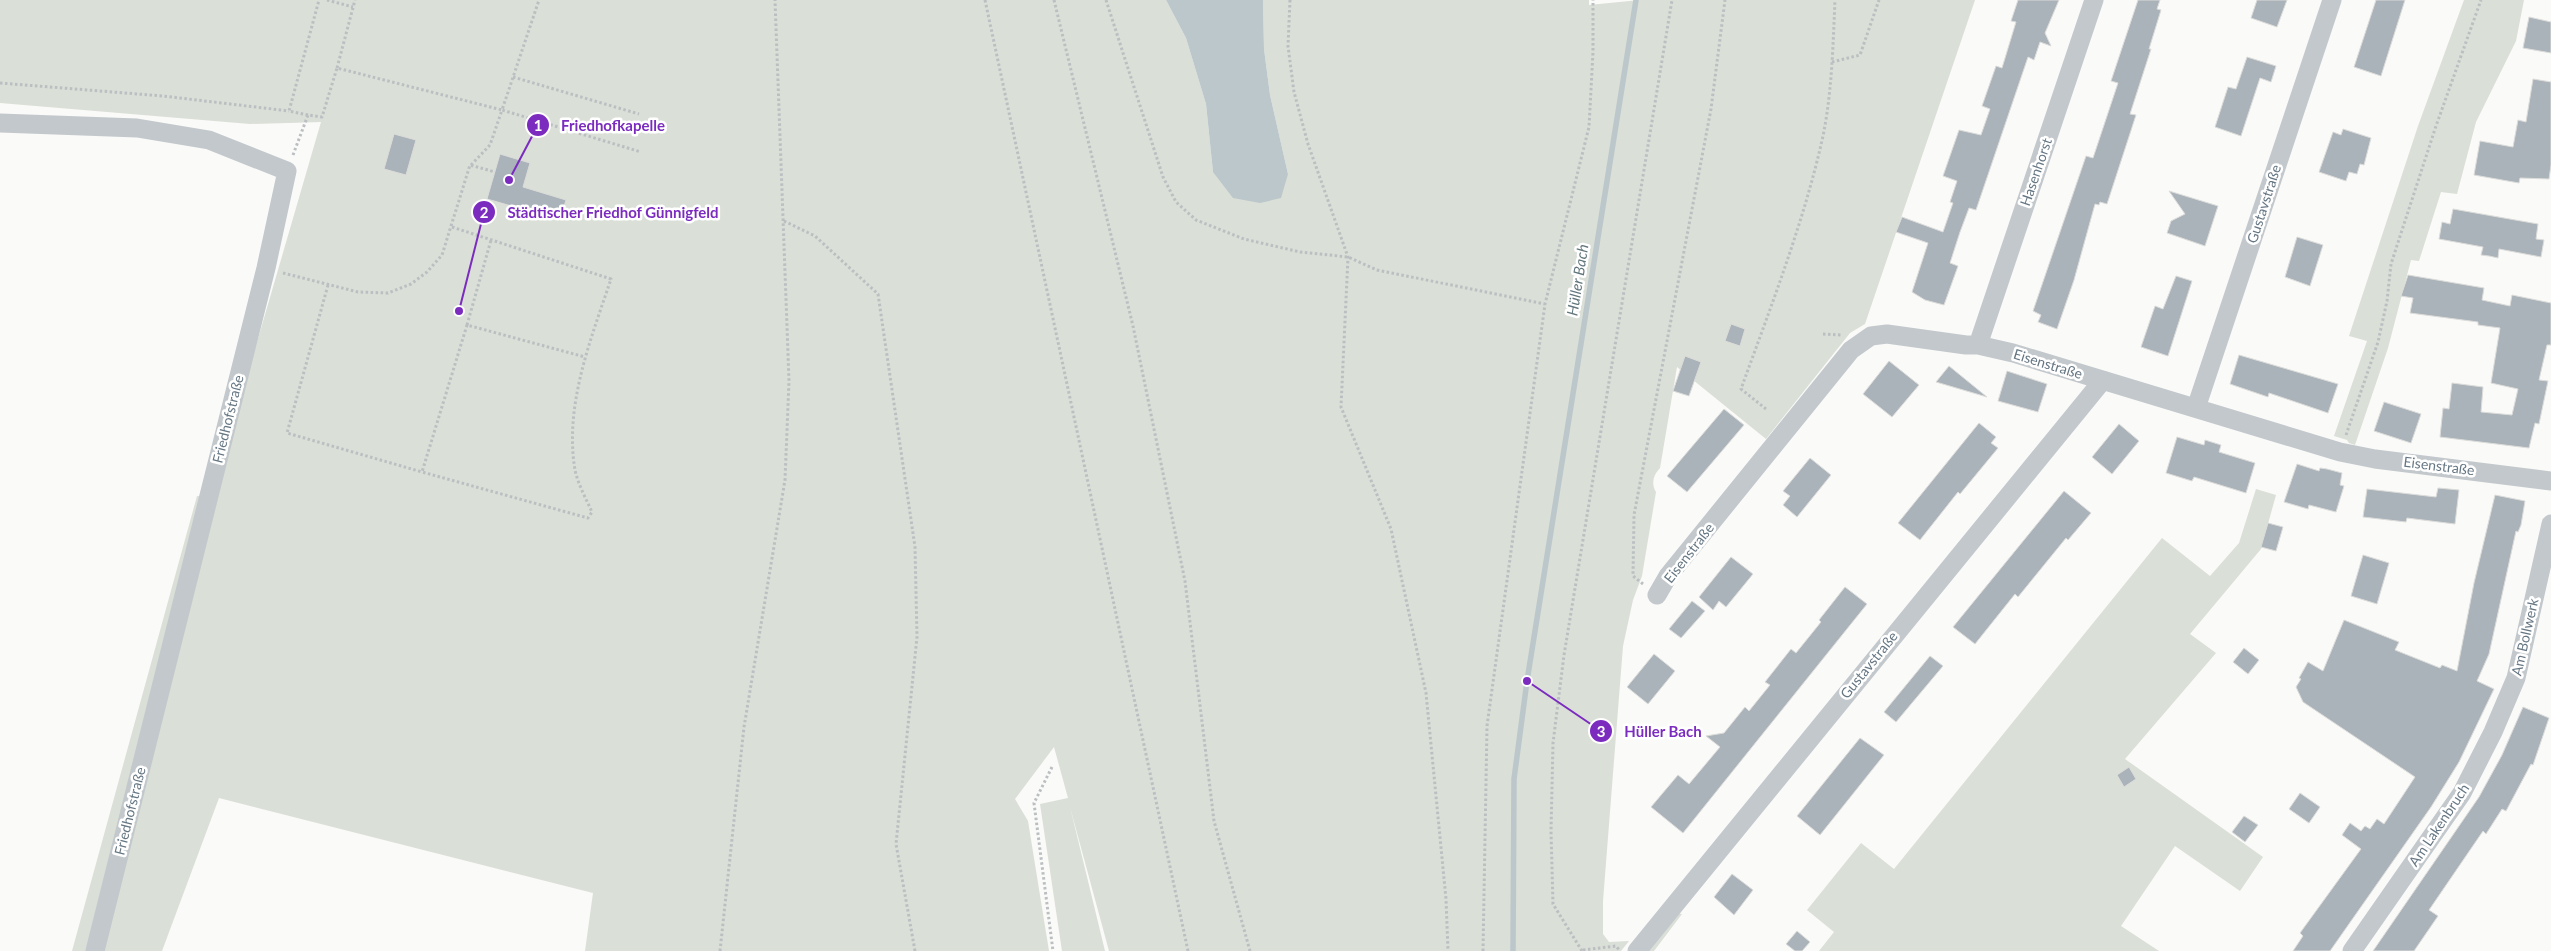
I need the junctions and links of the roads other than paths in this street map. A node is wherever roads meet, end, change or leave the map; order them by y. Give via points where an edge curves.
1 (2094, 0) edge
2 (2332, 0) edge
3 (0, 123) edge
4 (1978, 345) junction
5 (2103, 380) junction
6 (2196, 408) junction
7 (2551, 481) edge
8 (2551, 524) edge
9 (1657, 595) road end
10 (2512, 692) joint
11 (95, 951) edge
12 (1637, 951) edge
13 (2352, 951) edge

1 - 4 street, Hasenhorst
2 - 6 street, Gustavstraße
3 - 11 street, Friedhofstraße via 146,129 209,140 287,171 266,268
4 - 5 street, Eisenstraße
4 - 9 street, Eisenstraße via 1899,334 1872,336 1861,342 1851,350 1668,576
5 - 6 street, Eisenstraße
5 - 12 street, Gustavstraße
6 - 7 street, Eisenstraße via 2340,452
8 - 10 street, Am Bollwerk
10 - 13 street, Am Lakenbruch via 2462,794

